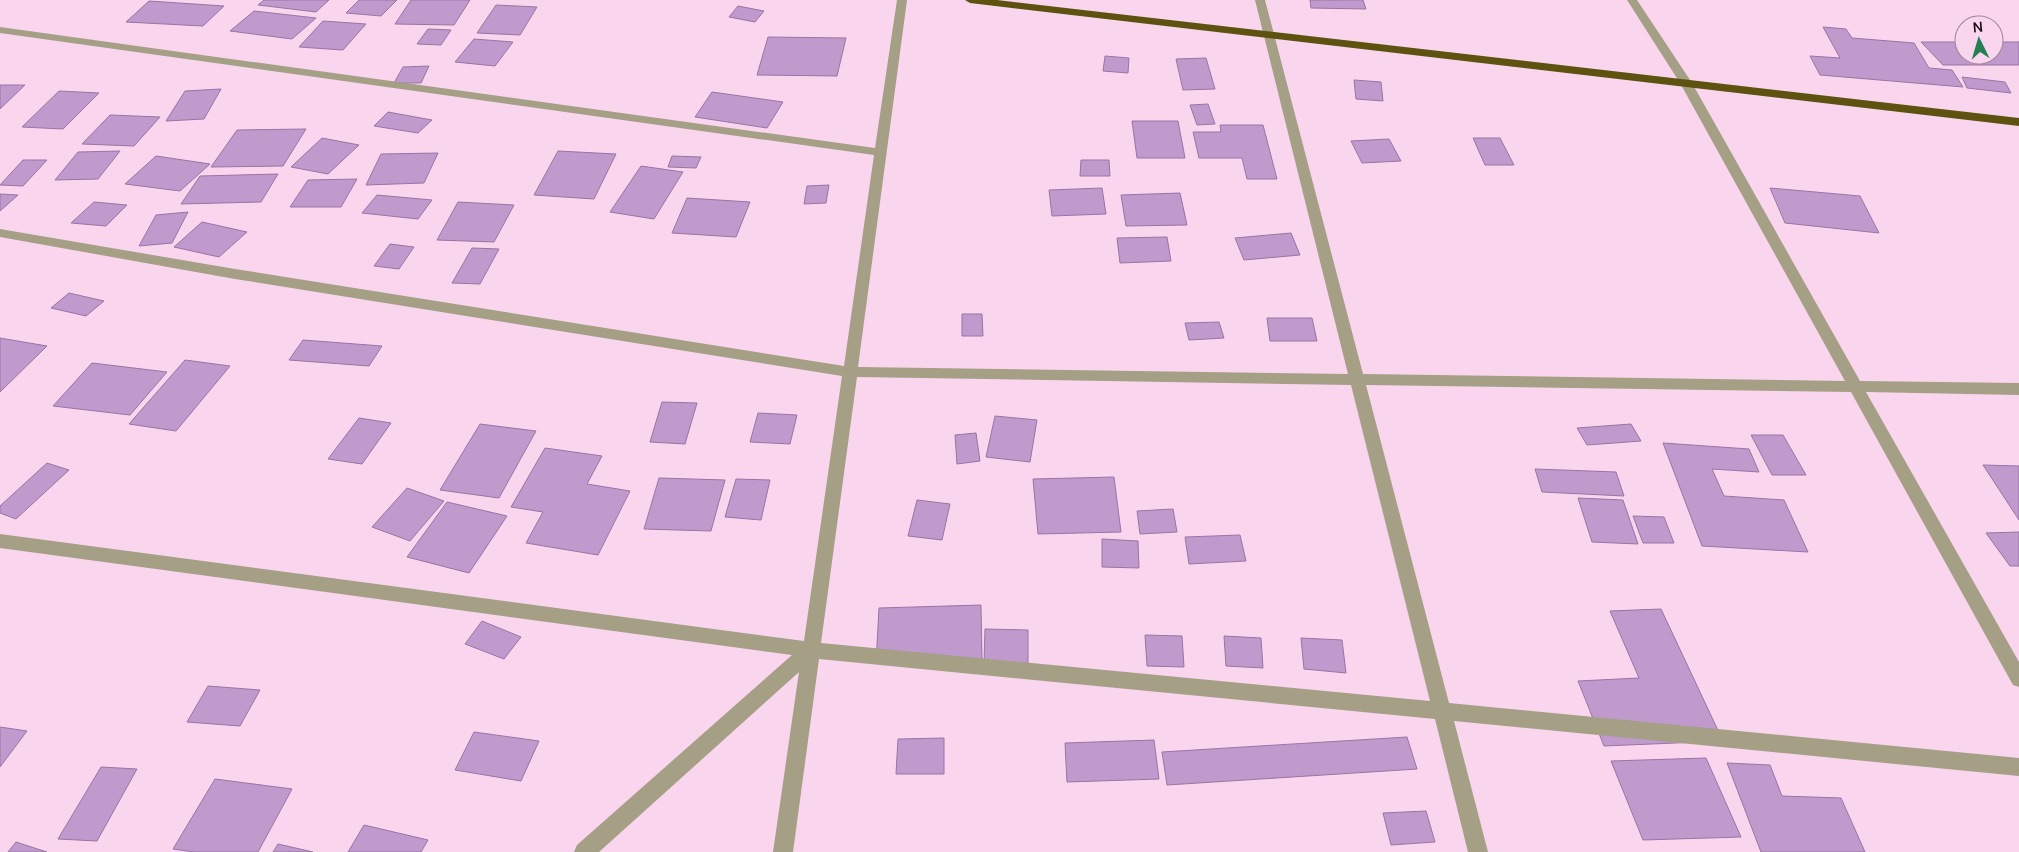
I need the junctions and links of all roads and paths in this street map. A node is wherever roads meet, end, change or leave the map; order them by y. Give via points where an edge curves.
1 (902, 0) edge
2 (970, 0) edge
3 (1260, 0) edge
4 (1632, 0) edge
5 (0, 30) edge
6 (1268, 34) junction
7 (1686, 83) junction
8 (2019, 122) edge
9 (881, 152) junction
10 (0, 233) edge
11 (850, 372) junction
12 (1356, 379) junction
13 (1855, 386) junction
14 (2019, 389) edge
15 (0, 541) edge
16 (811, 650) junction
17 (2019, 679) edge
18 (1442, 712) junction
19 (2019, 767) edge
20 (584, 852) edge
21 (783, 852) edge
22 (1478, 852) edge

1 - 9 street
2 - 6 highway
3 - 6 street
4 - 7 street
5 - 9 street
6 - 7 highway
6 - 12 street
7 - 8 highway
7 - 13 street
9 - 11 street
10 - 11 street
11 - 12 street
11 - 16 street
12 - 13 street
12 - 18 street
13 - 14 street
13 - 17 street
15 - 16 street
16 - 18 street
16 - 20 street
16 - 21 street
18 - 19 street
18 - 22 street

